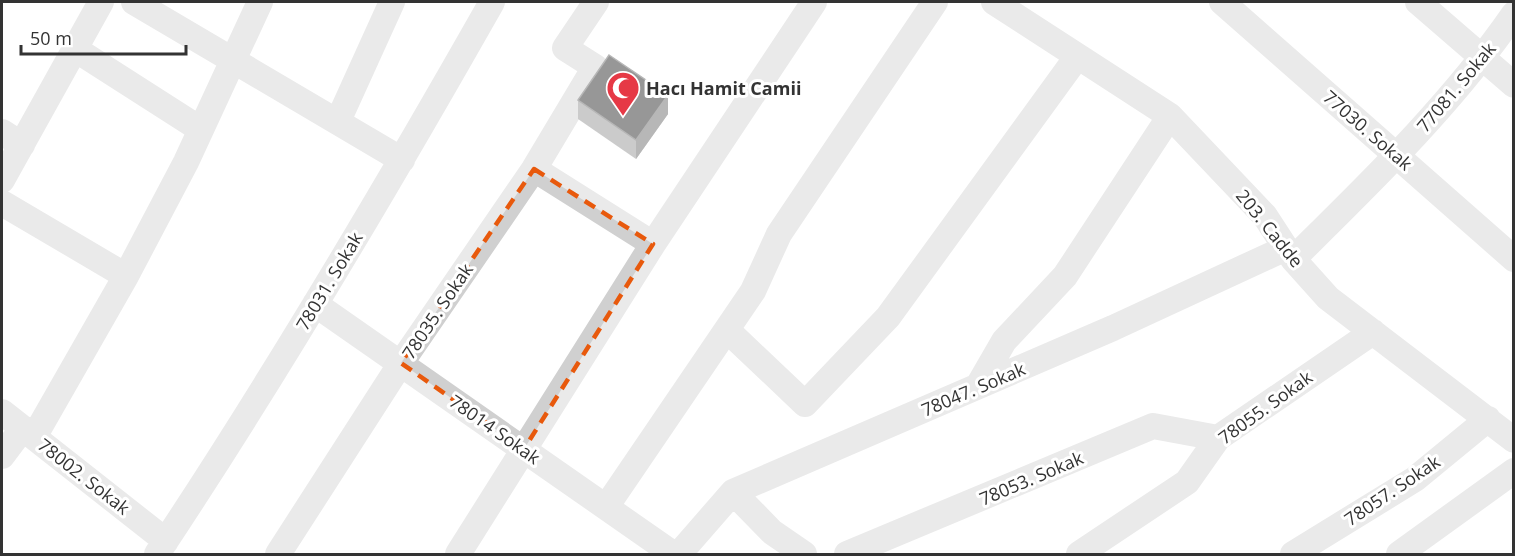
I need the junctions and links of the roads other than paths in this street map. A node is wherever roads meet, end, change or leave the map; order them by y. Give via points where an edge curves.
1 (101, 2) edge
2 (134, 2) edge
3 (260, 2) edge
4 (392, 2) edge
5 (492, 2) edge
6 (596, 2) edge
7 (814, 2) edge
8 (935, 2) edge
9 (994, 2) edge
10 (1222, 2) edge
11 (1418, 2) edge
12 (1514, 14) edge
13 (75, 49) junction
14 (1077, 57) junction
15 (234, 58) junction
16 (1483, 59) junction
17 (1514, 86) edge
18 (1170, 116) junction
19 (339, 121) junction
20 (201, 129) junction
21 (12, 139) edge
22 (1398, 156) junction
23 (402, 160) junction
24 (534, 169) junction
25 (2, 180) edge
26 (2, 203) edge
27 (653, 244) junction
28 (1290, 253) junction
29 (1514, 259) edge
30 (126, 276) junction
31 (315, 304) junction
32 (727, 330) junction
33 (1373, 332) junction
34 (401, 363) junction
35 (978, 386) junction
36 (2, 412) edge
37 (1488, 419) junction
38 (29, 433) junction
39 (1218, 438) junction
40 (1514, 440) edge
41 (524, 449) junction
42 (2, 456) edge
43 (1514, 471) edge
44 (733, 492) junction
45 (606, 507) junction
46 (162, 548) edge
47 (671, 554) edge
48 (278, 555) edge
49 (458, 555) edge
50 (804, 555) edge
51 (847, 555) edge
52 (1079, 555) edge
53 (1293, 555) edge
54 (1399, 555) edge

1 - 13 street
2 - 15 street
3 - 15 street
4 - 19 street
5 - 23 street, 78031. Sokak
6 - 24 street, 78035. Sokak via 565,48 595,67
7 - 27 street
8 - 32 street via 778,234 753,291
9 - 14 street, 203. Cadde
10 - 22 street, 77030. Sokak
11 - 16 street
12 - 16 street, 77081. Sokak
13 - 20 street
13 - 21 street
14 - 18 street, 203. Cadde
14 - 32 street via 888,317 806,404
15 - 19 street
15 - 20 street
16 - 17 street
16 - 22 street, 77081. Sokak
18 - 28 street, 203. Cadde via 1265,216
18 - 35 street via 1065,276 1004,341
19 - 23 street
20 - 30 street
21 - 25 street
22 - 28 street, 77081. Sokak
22 - 29 street, 77030. Sokak
23 - 31 street, 78031. Sokak
24 - 27 street
24 - 34 street, 78035. Sokak
26 - 30 street
27 - 41 street
28 - 33 street, 203. Cadde via 1328,298
28 - 35 street, 78047. Sokak
30 - 38 street
31 - 34 street, 78014 Sokak
31 - 46 street, 78031. Sokak
32 - 45 street
33 - 37 street, 203. Cadde
33 - 39 street, 78055. Sokak
34 - 41 street, 78014 Sokak
34 - 48 street, 78035. Sokak
35 - 44 street, 78047. Sokak
36 - 38 street, 78002. Sokak
37 - 40 street, 203. Cadde
37 - 53 street, 78057. Sokak via 1415,479
38 - 42 street
38 - 46 street, 78002. Sokak
39 - 51 street, 78053. Sokak via 1153,426
39 - 52 street, 78055. Sokak via 1187,482
41 - 45 street, 78014 Sokak
41 - 49 street
43 - 54 street
44 - 47 street, 78047. Sokak
44 - 50 street via 772,532
45 - 47 street, 78014 Sokak

